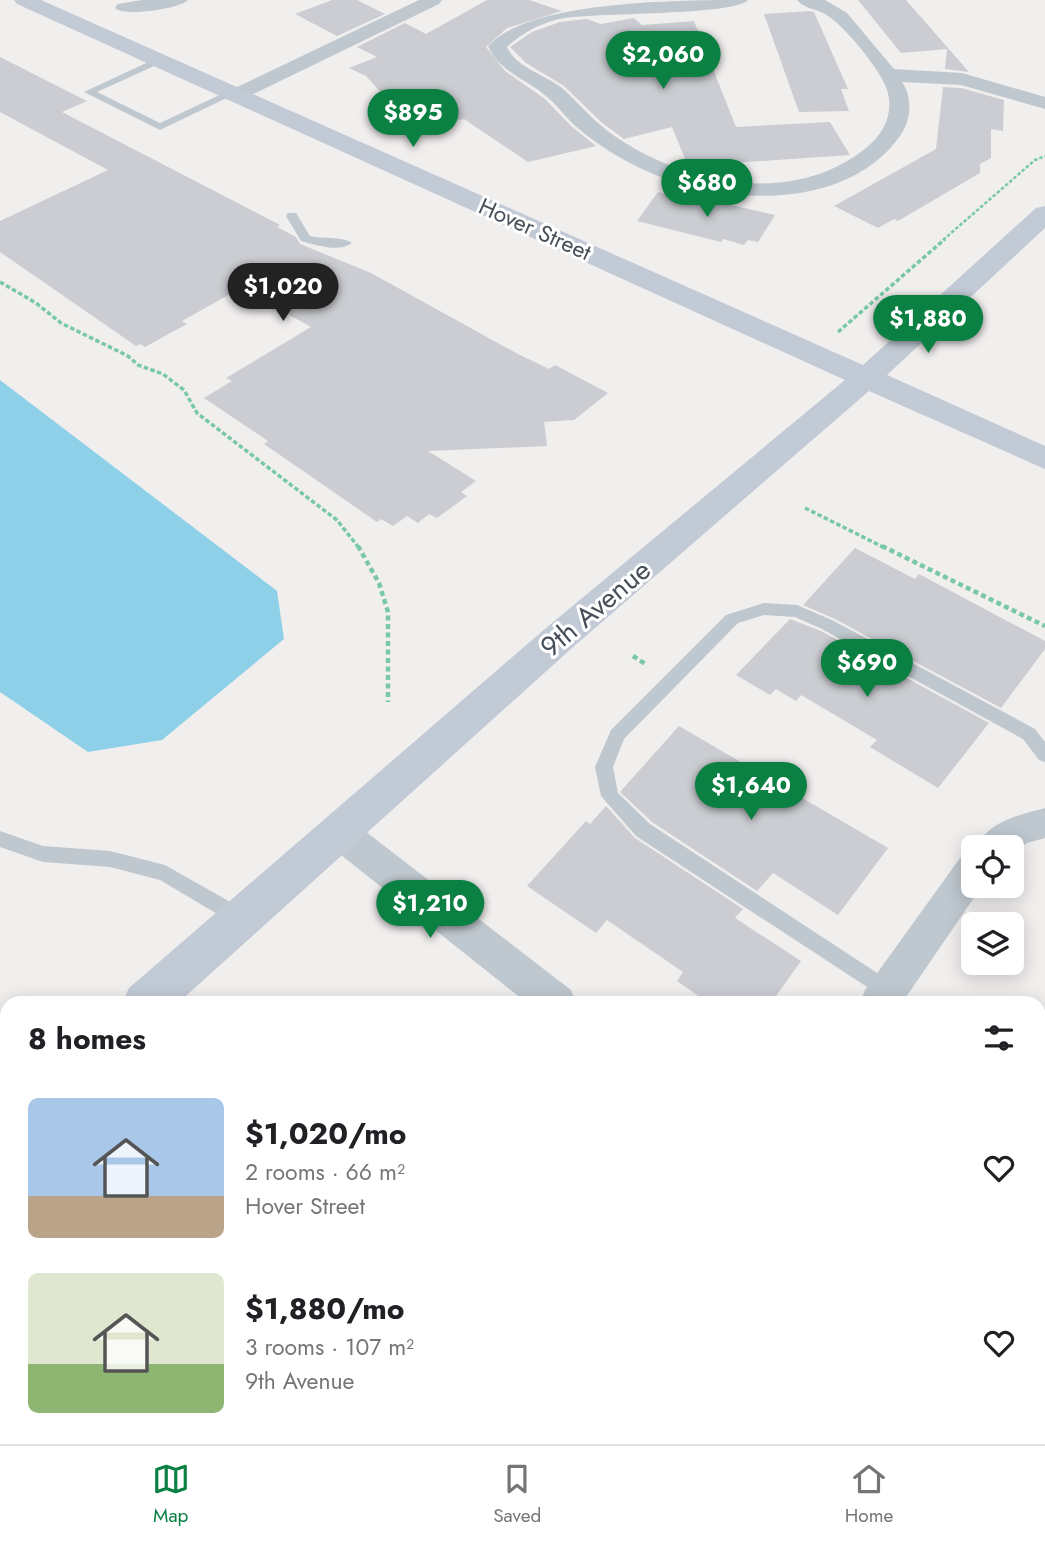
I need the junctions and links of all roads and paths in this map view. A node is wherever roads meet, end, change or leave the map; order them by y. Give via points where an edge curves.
1 (24, 0) edge
2 (180, 0) edge
3 (433, 0) edge
4 (560, 0) edge
5 (739, 0) edge
6 (806, 0) edge
7 (124, 8) dead end
8 (585, 9) junction
9 (159, 60) junction
10 (890, 75) junction
11 (234, 94) junction
12 (1045, 103) edge
13 (1045, 156) edge
14 (1045, 214) edge
15 (292, 216) dead end
16 (346, 243) dead end
17 (0, 282) edge
18 (837, 332) dead end
19 (866, 378) junction
20 (1045, 458) edge
21 (805, 508) dead end
22 (1045, 626) edge
23 (388, 702) dead end
24 (1045, 755) edge
25 (1045, 823) edge
26 (339, 832) junction
27 (1010, 835) edge
28 (0, 839) edge
29 (961, 886) edge
30 (241, 918) junction
31 (153, 996) edge
32 (548, 996) edge
33 (882, 996) edge
34 (884, 996) edge

1 - 9 main road, Hover Street
2 - 7 street
3 - 11 street
4 - 8 street
5 - 8 street
6 - 10 street via 849,21
8 - 10 street via 524,25 498,46 501,58 535,78 617,146 653,166 703,183 755,190 795,187 859,165 890,140 900,120 900,95
9 - 11 main road, Hover Street
9 - 11 lane via 89,92 160,127
10 - 12 street via 962,79
11 - 19 main road, Hover Street
13 - 18 path
14 - 19 main road, 9th Avenue
15 - 16 lane via 306,237
17 - 23 path via 61,323 163,374 184,390 197,413 354,538 388,606
19 - 20 main road, Hover Street
19 - 26 main road, 9th Avenue
21 - 22 path
24 - 33 lane via 1029,734 797,611 764,610 732,619 617,735 604,767 610,796 643,830
25 - 27 street
26 - 30 main road, 9th Avenue
26 - 32 street
28 - 30 lane via 43,854 110,859 165,873
29 - 34 street
30 - 31 main road, 9th Avenue

